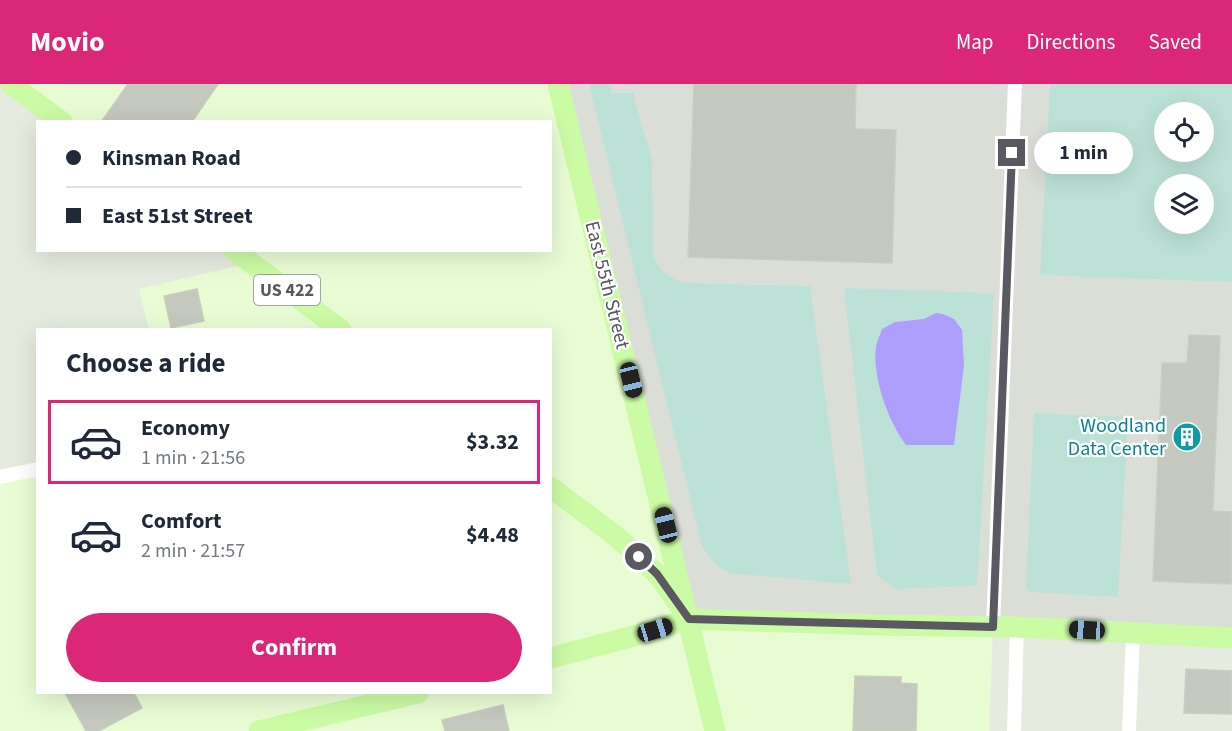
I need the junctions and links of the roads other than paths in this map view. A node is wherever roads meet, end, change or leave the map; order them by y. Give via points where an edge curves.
1 (11, 84) edge
2 (558, 84) edge
3 (1015, 84) edge
4 (59, 120) edge
5 (237, 252) edge
6 (338, 328) edge
7 (36, 469) edge
8 (0, 477) edge
9 (552, 488) edge
10 (689, 619) junction
11 (993, 627) junction
12 (1017, 627) junction
13 (1133, 633) junction
14 (1232, 638) edge
15 (552, 657) edge
16 (414, 694) edge
17 (259, 731) edge
18 (715, 731) edge
19 (1014, 731) edge
20 (1129, 731) edge

1 - 4 main road
2 - 10 main road, East 55th Street
3 - 11 street
5 - 6 main road, US 422
7 - 8 street
9 - 10 main road via 617,537 657,574
10 - 11 main road
10 - 15 main road
10 - 18 main road, East 55th Street
11 - 12 main road
12 - 13 main road
12 - 19 street
13 - 14 main road
13 - 20 street
16 - 17 main road

